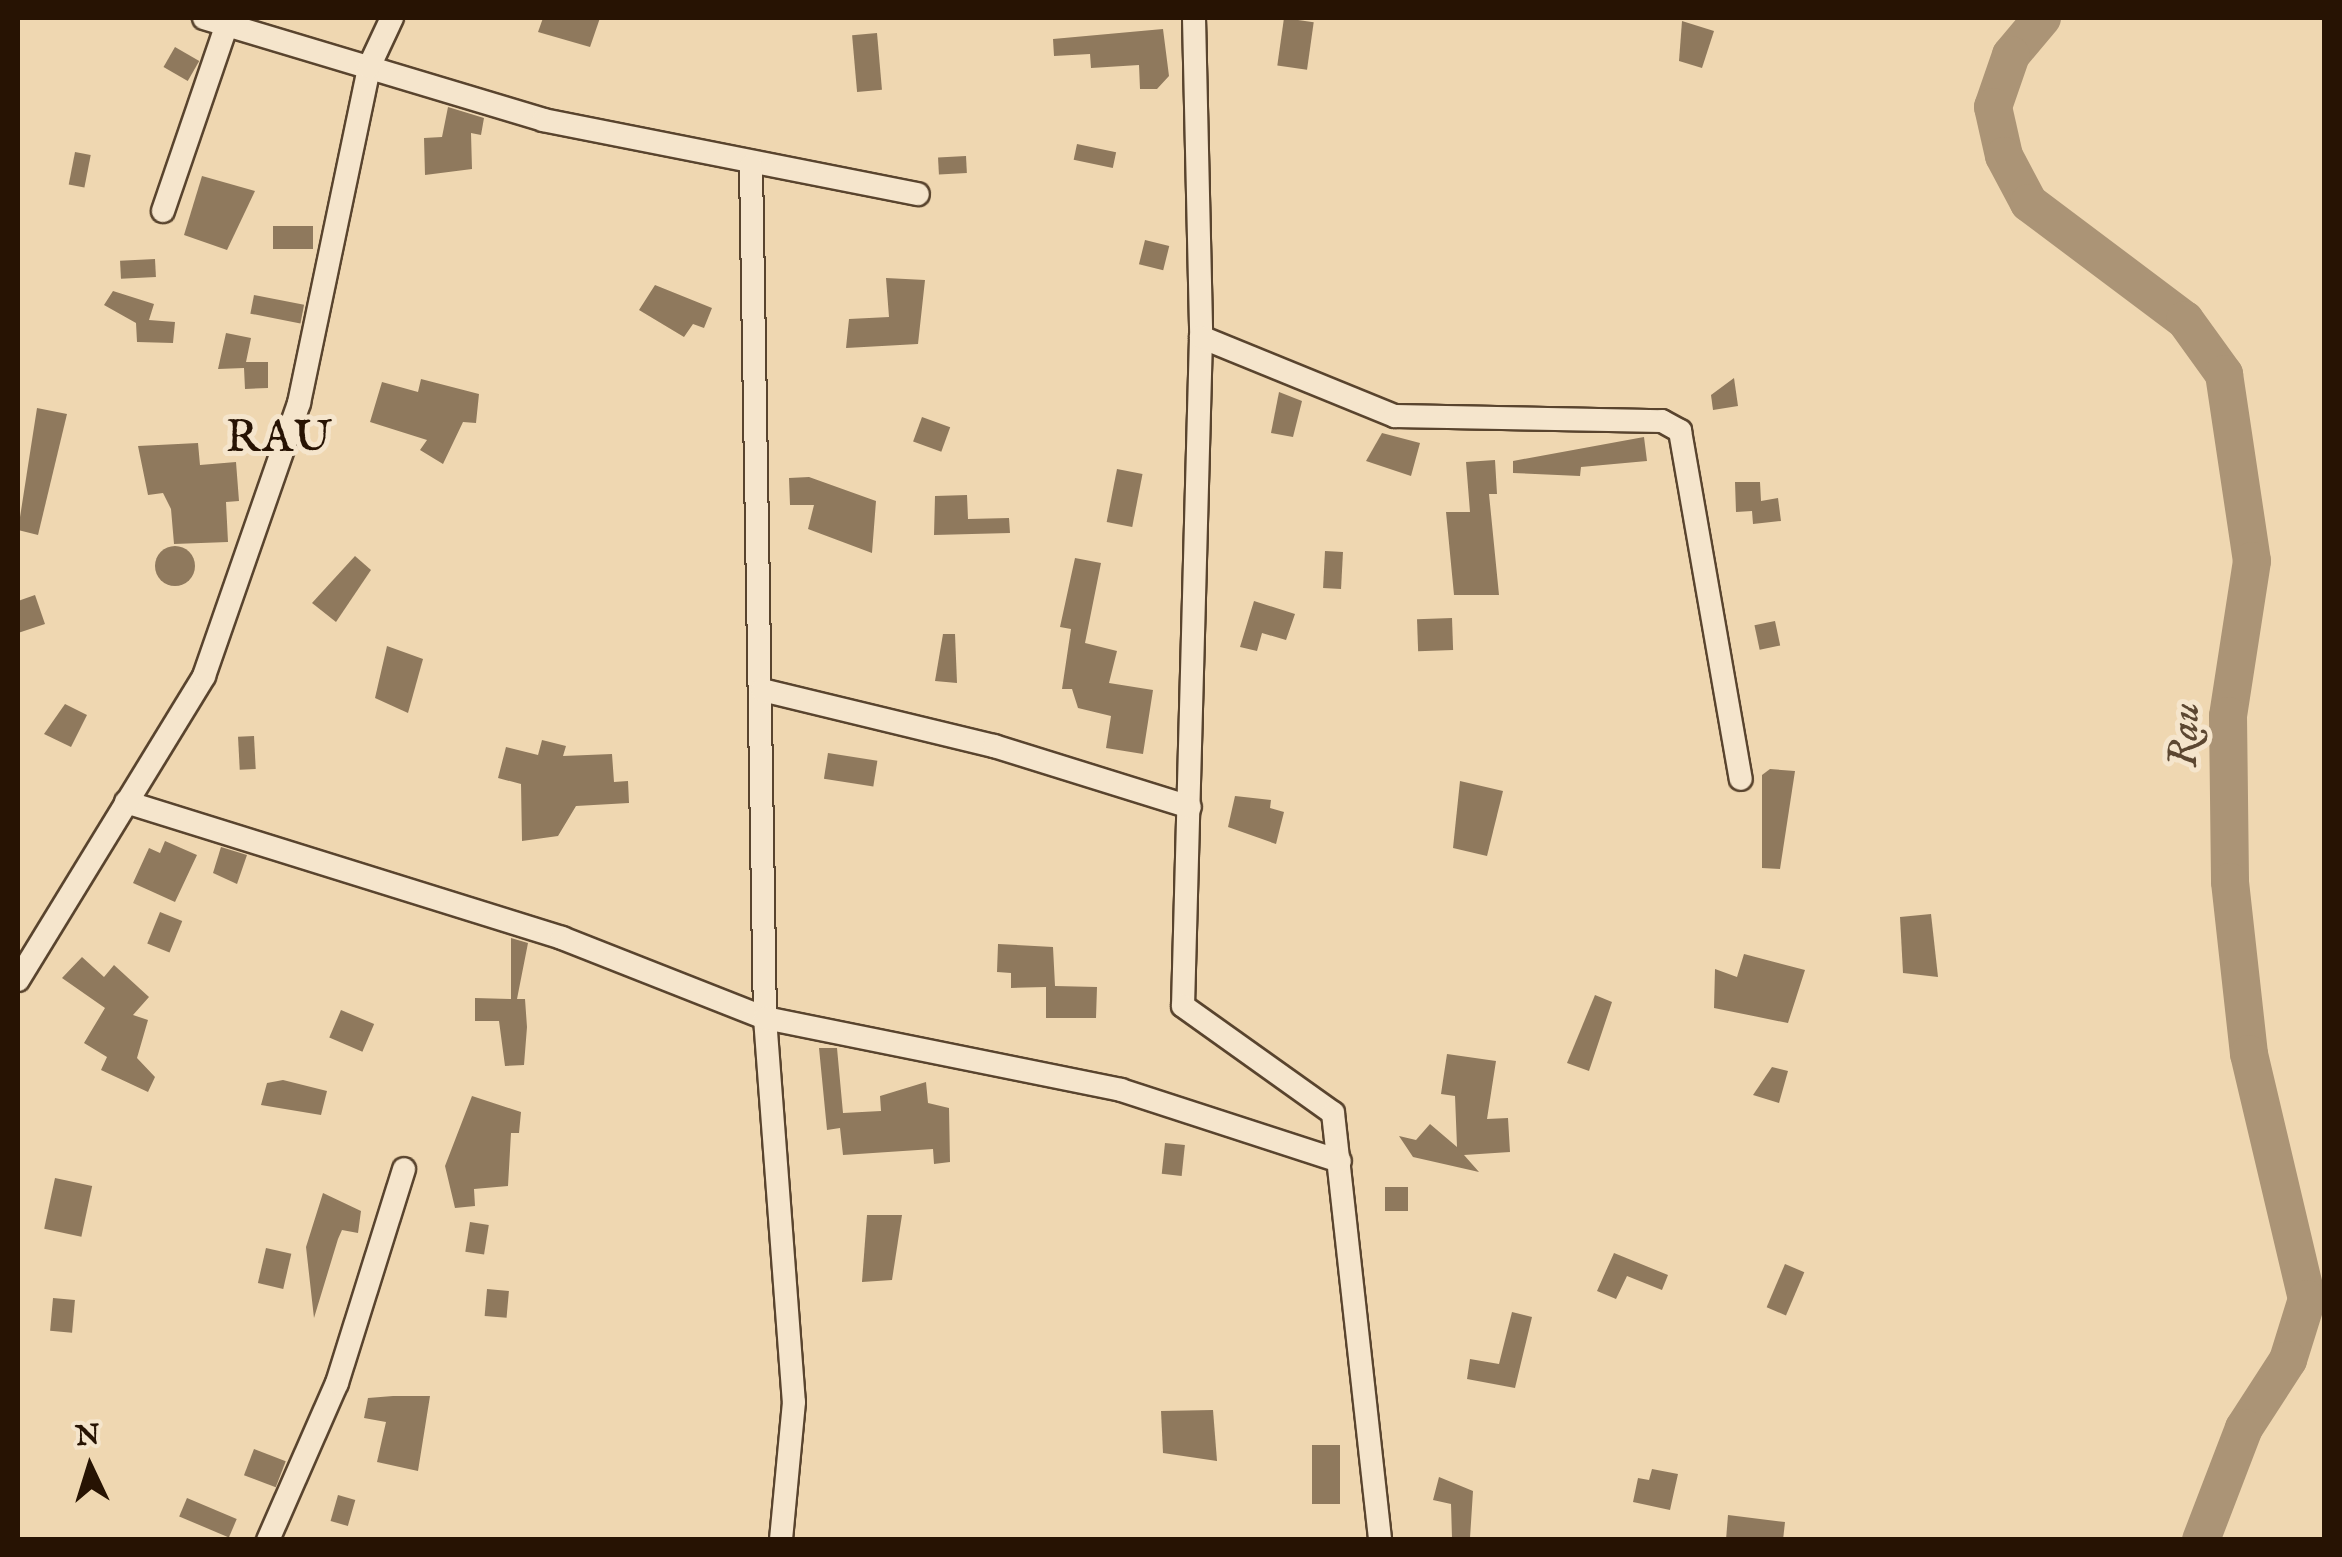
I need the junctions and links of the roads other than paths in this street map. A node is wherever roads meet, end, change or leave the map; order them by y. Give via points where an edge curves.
1 (392, 18) edge
2 (1194, 18) edge
3 (216, 19) edge
4 (369, 68) junction
5 (751, 166) junction
6 (918, 194) dead end
7 (163, 211) dead end
8 (1200, 338) junction
9 (762, 690) junction
10 (1741, 779) dead end
11 (126, 802) junction
12 (1190, 807) junction
13 (18, 980) edge
14 (765, 1018) junction
15 (1340, 1161) junction
16 (404, 1169) dead end
17 (268, 1540) edge
18 (781, 1540) edge
19 (1380, 1540) edge

1 - 4 street
2 - 8 street
3 - 4 street
3 - 7 street
4 - 5 street
4 - 11 street via 299,403 194,699
5 - 6 street
5 - 9 street
8 - 10 street via 1395,416 1662,421 1680,431
8 - 12 street
9 - 12 street via 994,746
9 - 14 street
11 - 13 street
11 - 14 street via 562,938
12 - 15 street via 1183,1006 1322,1098
14 - 15 street via 1071,1078
14 - 18 street via 794,1402
15 - 19 street
16 - 17 street via 337,1383

